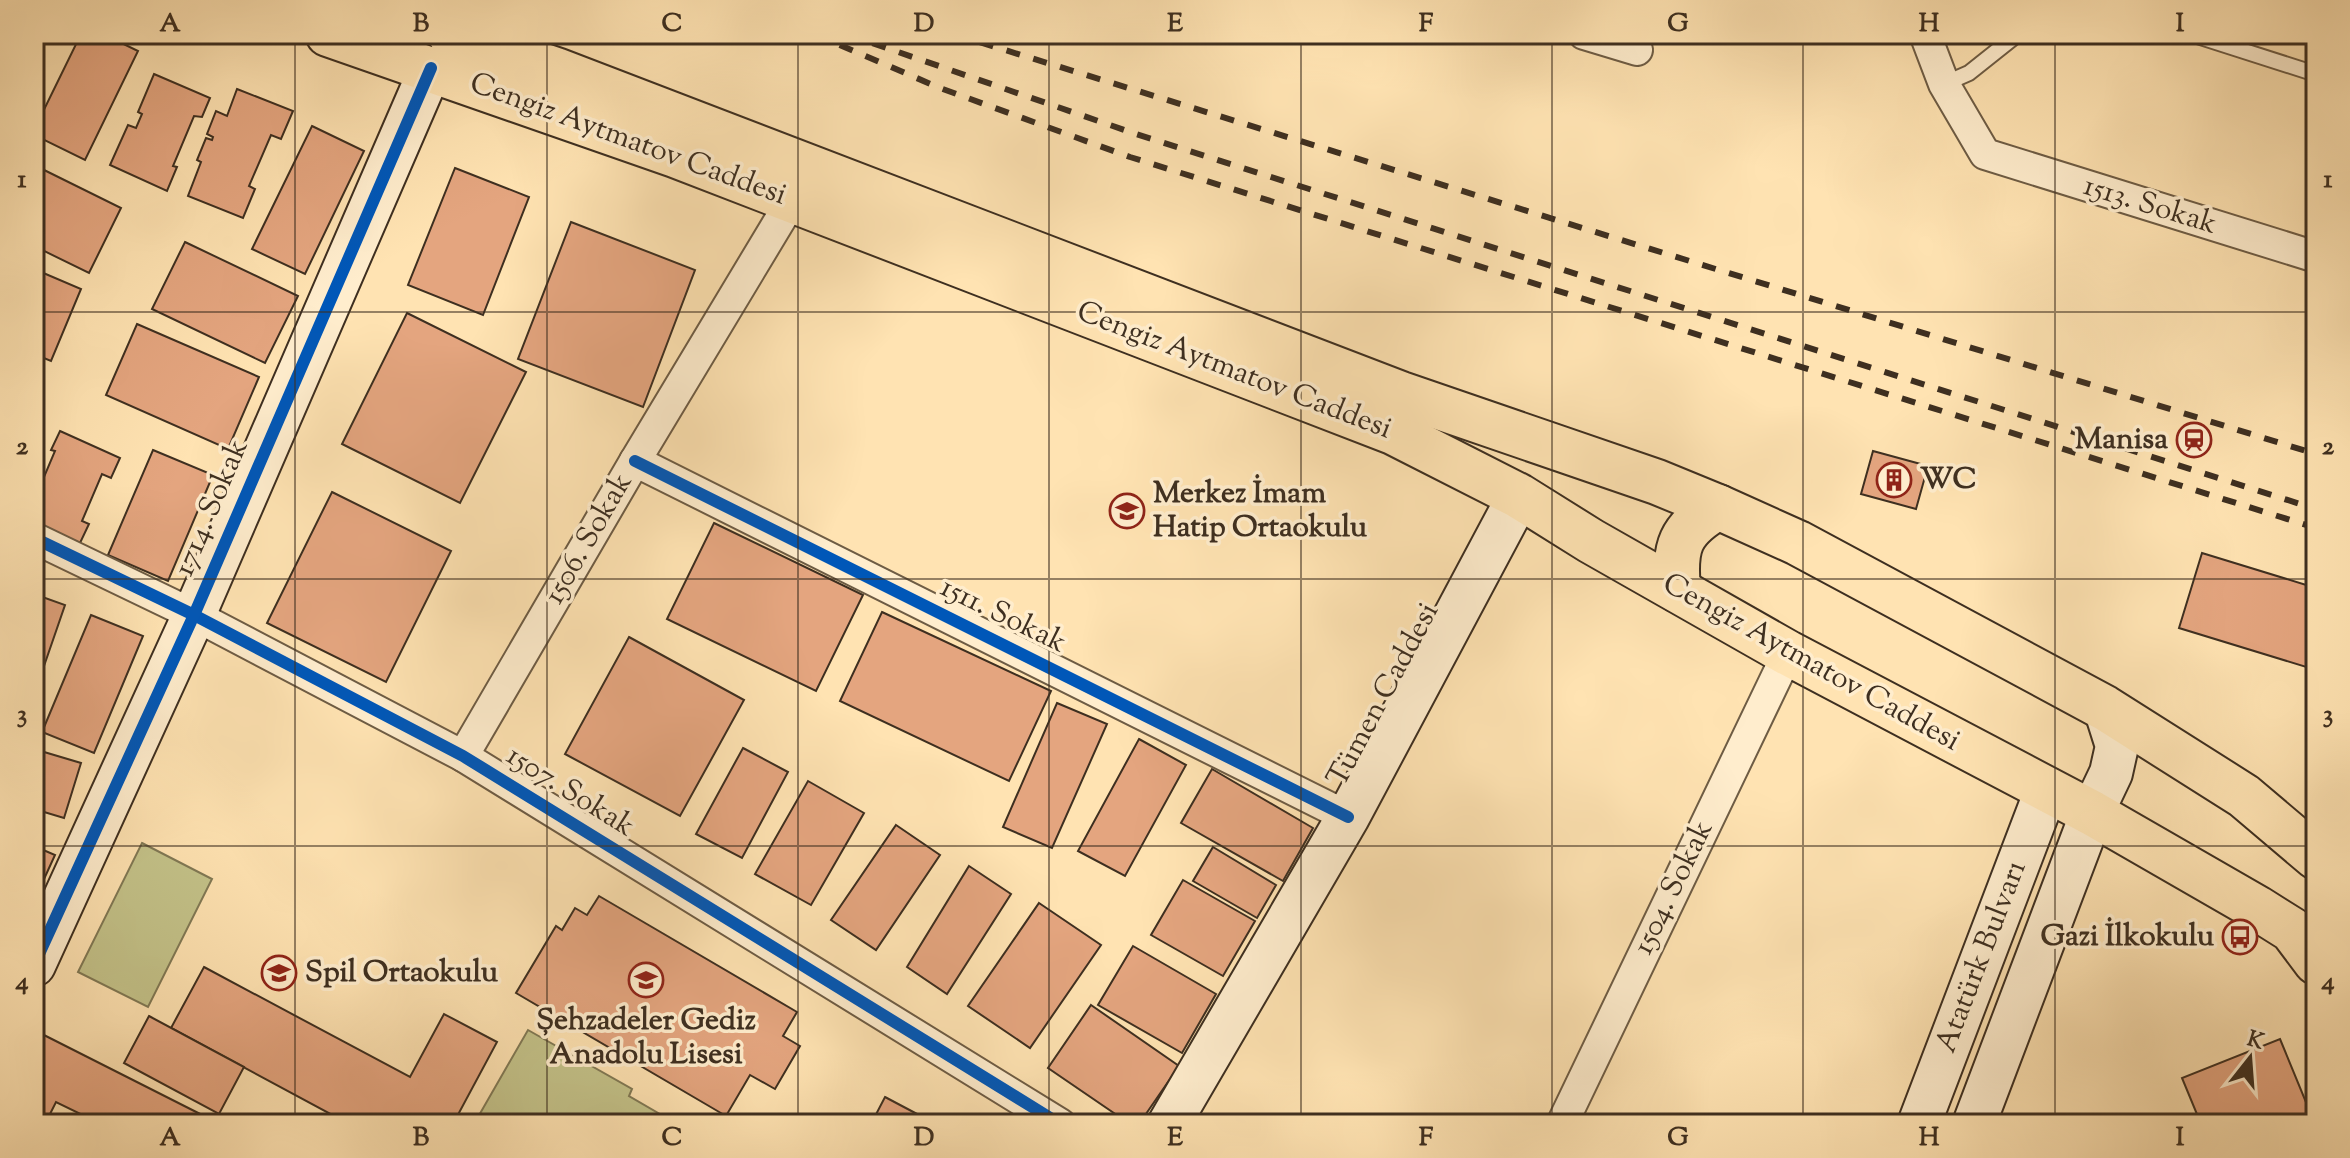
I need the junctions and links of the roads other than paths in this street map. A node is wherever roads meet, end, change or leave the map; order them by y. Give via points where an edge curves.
1 (328, 34) edge
2 (1584, 34) edge
3 (1925, 34) edge
4 (2018, 34) edge
5 (2191, 34) edge
6 (1637, 50) dead end
7 (441, 51) edge
8 (2316, 74) edge
9 (1944, 84) junction
10 (792, 200) junction
11 (2316, 257) edge
12 (635, 461) junction
13 (1519, 496) junction
14 (1718, 507) junction
15 (34, 538) edge
16 (1678, 590) junction
17 (194, 615) junction
18 (1788, 653) junction
19 (2105, 708) junction
20 (463, 756) junction
21 (2046, 791) junction
22 (2092, 813) junction
23 (1348, 817) junction
24 (2316, 857) edge
25 (2316, 962) edge
26 (34, 965) edge
27 (1060, 1124) edge
28 (1169, 1124) edge
29 (1562, 1124) edge
30 (1919, 1124) edge
31 (1974, 1124) edge

1 - 7 main road, Cengiz Aytmatov Caddesi
2 - 6 street
3 - 9 street
4 - 9 lane via 1969,73
5 - 8 lane
7 - 10 main road, Cengiz Aytmatov Caddesi via 675,155
7 - 14 main road, Cengiz Aytmatov Caddesi via 556,70 1401,394
7 - 17 street, 1714. Sokak
9 - 11 street, 1513. Sokak via 1985,154
10 - 12 street, 1506. Sokak
10 - 13 main road, Cengiz Aytmatov Caddesi via 1393,432
12 - 20 street, 1506. Sokak
12 - 23 street, 1511. Sokak
13 - 16 main road, Cengiz Aytmatov Caddesi
13 - 23 street, Tümen Caddesi
14 - 16 main road via 1694,521 1680,543 1675,562
14 - 19 main road, Cengiz Aytmatov Caddesi via 1798,543
15 - 17 street, 1507. Sokak
16 - 18 main road, Cengiz Aytmatov Caddesi
17 - 20 street, 1507. Sokak
17 - 26 street, 1714. Sokak
18 - 21 main road, Cengiz Aytmatov Caddesi
18 - 29 street, 1504. Sokak
19 - 22 street, Atatürk Bulvarı via 2117,746
19 - 24 main road, Cengiz Aytmatov Caddesi via 2244,796
20 - 27 street, 1507. Sokak
21 - 22 main road, Cengiz Aytmatov Caddesi
21 - 30 street, Atatürk Bulvarı
22 - 25 main road, Cengiz Aytmatov Caddesi via 2292,930
22 - 31 street, Atatürk Bulvarı
23 - 28 street, Tümen Caddesi

